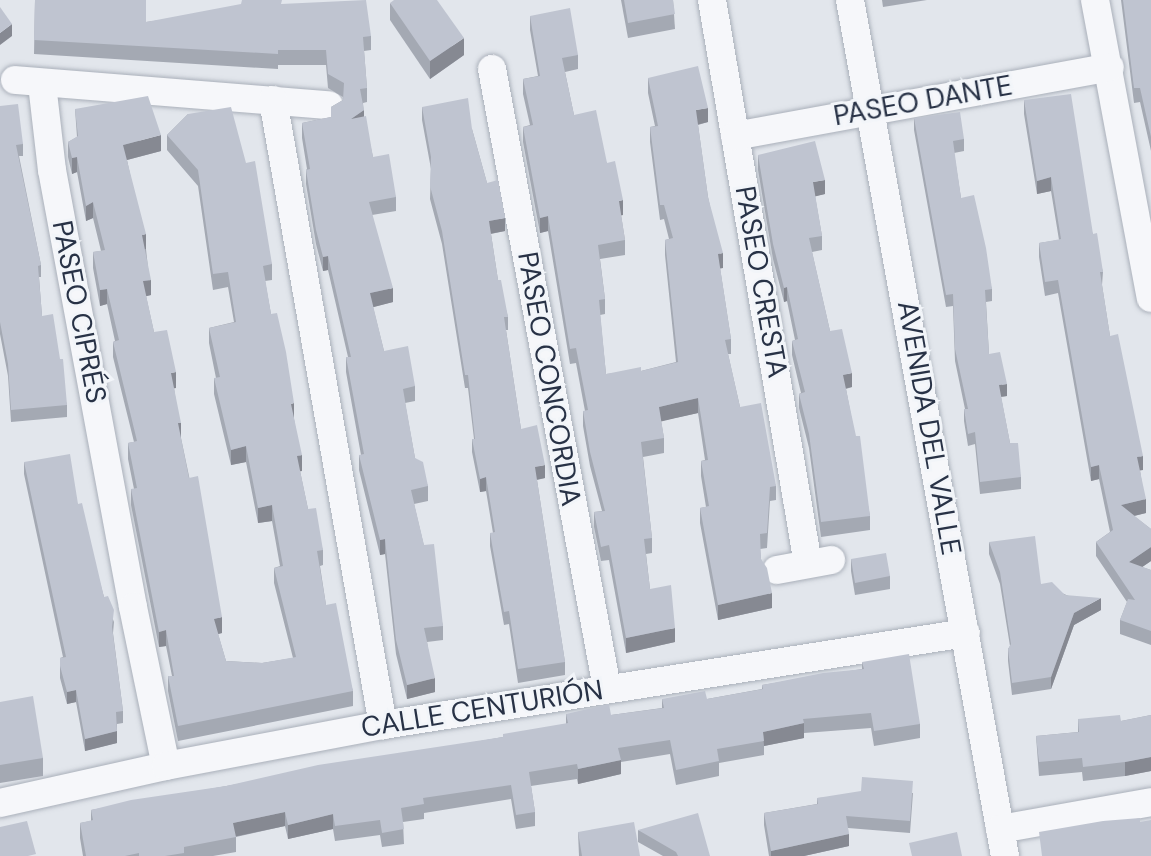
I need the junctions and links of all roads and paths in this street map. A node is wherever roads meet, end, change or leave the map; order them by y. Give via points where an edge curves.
1 (712, 0) edge
2 (850, 0) edge
3 (1095, 0) edge
4 (1110, 67) junction
5 (492, 69) dead end
6 (273, 100) junction
7 (329, 105) edge
8 (871, 111) junction
9 (735, 136) junction
10 (1151, 298) edge
11 (777, 570) dead end
12 (966, 633) junction
13 (607, 688) junction
14 (383, 725) junction
15 (166, 766) junction
16 (1151, 802) edge
17 (0, 803) edge
18 (1003, 843) edge

1 - 9 street, PASEO CRESTA
2 - 8 street, AVENIDA DEL VALLE
3 - 4 street
4 - 8 street, PASEO DANTE
4 - 10 street
5 - 13 street, PASEO CONCORDIA
6 - 7 street, PASEO CIPRÉS
6 - 14 street
6 - 15 street, PASEO CIPRÉS via 29,82 52,170
8 - 9 street, PASEO DANTE
8 - 12 street, AVENIDA DEL VALLE
9 - 11 street, PASEO CRESTA via 820,562
12 - 13 street, CALLE CENTURIÓN
12 - 18 street, AVENIDA DEL VALLE
13 - 14 street, CALLE CENTURIÓN
14 - 15 street, CALLE CENTURIÓN
15 - 17 street, CALLE CENTURIÓN
16 - 18 street

